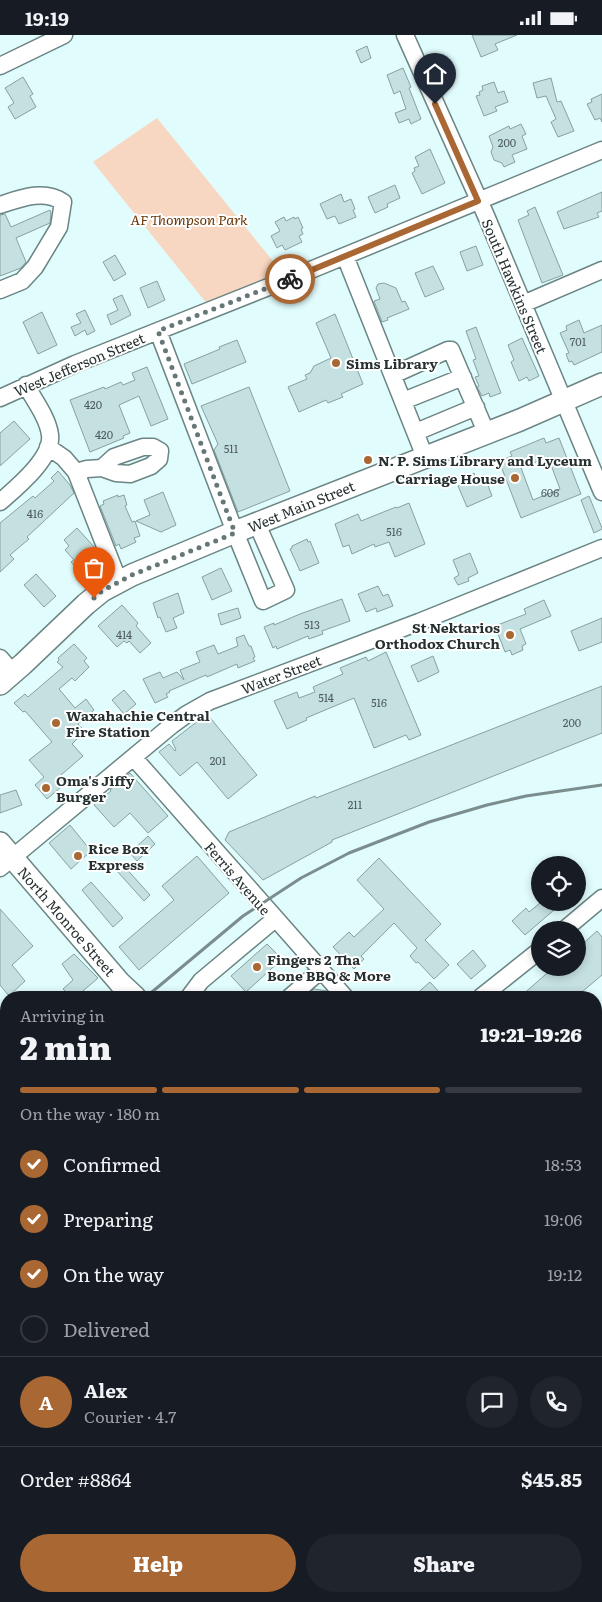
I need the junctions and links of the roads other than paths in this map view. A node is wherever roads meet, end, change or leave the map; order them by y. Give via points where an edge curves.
1 (64, 35) edge
2 (405, 35) edge
3 (0, 66) edge
4 (602, 150) edge
5 (478, 201) junction
6 (0, 205) edge
7 (345, 256) junction
8 (602, 270) edge
9 (0, 290) edge
10 (523, 304) junction
11 (158, 331) junction
12 (393, 375) junction
13 (463, 377) junction
14 (602, 384) edge
15 (26, 385) junction
16 (0, 398) edge
17 (564, 400) junction
18 (403, 401) junction
19 (476, 407) junction
20 (416, 432) junction
21 (486, 432) junction
22 (48, 447) junction
23 (425, 457) junction
24 (102, 468) dead end
25 (76, 472) junction
26 (602, 492) edge
27 (0, 502) edge
28 (257, 524) junction
29 (235, 533) junction
30 (602, 549) edge
31 (119, 582) junction
32 (4, 671) edge
33 (134, 758) junction
34 (4, 856) edge
35 (598, 908) edge
36 (275, 919) junction
37 (578, 921) edge
38 (531, 958) edge
39 (321, 970) junction
40 (129, 991) edge
41 (194, 991) edge
42 (297, 991) edge
43 (339, 991) edge
44 (492, 991) edge

1 - 3 street
2 - 5 street, South Hawkins Street
4 - 5 street, West Jefferson Street
5 - 7 street, West Jefferson Street
5 - 10 street, South Hawkins Street
6 - 9 street via 26,196 54,196 63,202 59,227 35,267 22,281
7 - 11 street, West Jefferson Street
7 - 12 street
8 - 10 street
10 - 17 street, South Hawkins Street
11 - 15 street, West Jefferson Street
11 - 29 street
12 - 13 street via 448,350
12 - 18 street
13 - 18 street
13 - 19 street
14 - 17 main road, West Main Street
15 - 16 street, West Jefferson Street
15 - 22 street via 50,434
17 - 21 main road, West Main Street
17 - 26 street, South Hawkins Street
18 - 20 street
19 - 20 street
19 - 21 street
20 - 23 street
21 - 23 main road, West Main Street
22 - 25 street via 64,457
22 - 27 street via 34,469
23 - 28 main road, West Main Street
24 - 25 street
25 - 31 street
28 - 29 main road, West Main Street
28 - 29 street via 286,591 263,601
29 - 31 main road, West Main Street
30 - 33 street, Water Street via 210,701 187,714
31 - 32 main road, West Main Street via 102,591
33 - 34 street, Water Street
33 - 36 street, Ferris Avenue
34 - 40 main road, North Monroe Street
35 - 37 street
36 - 39 street, Ferris Avenue
36 - 41 street
38 - 44 street
39 - 42 street
39 - 43 street, Ferris Avenue

